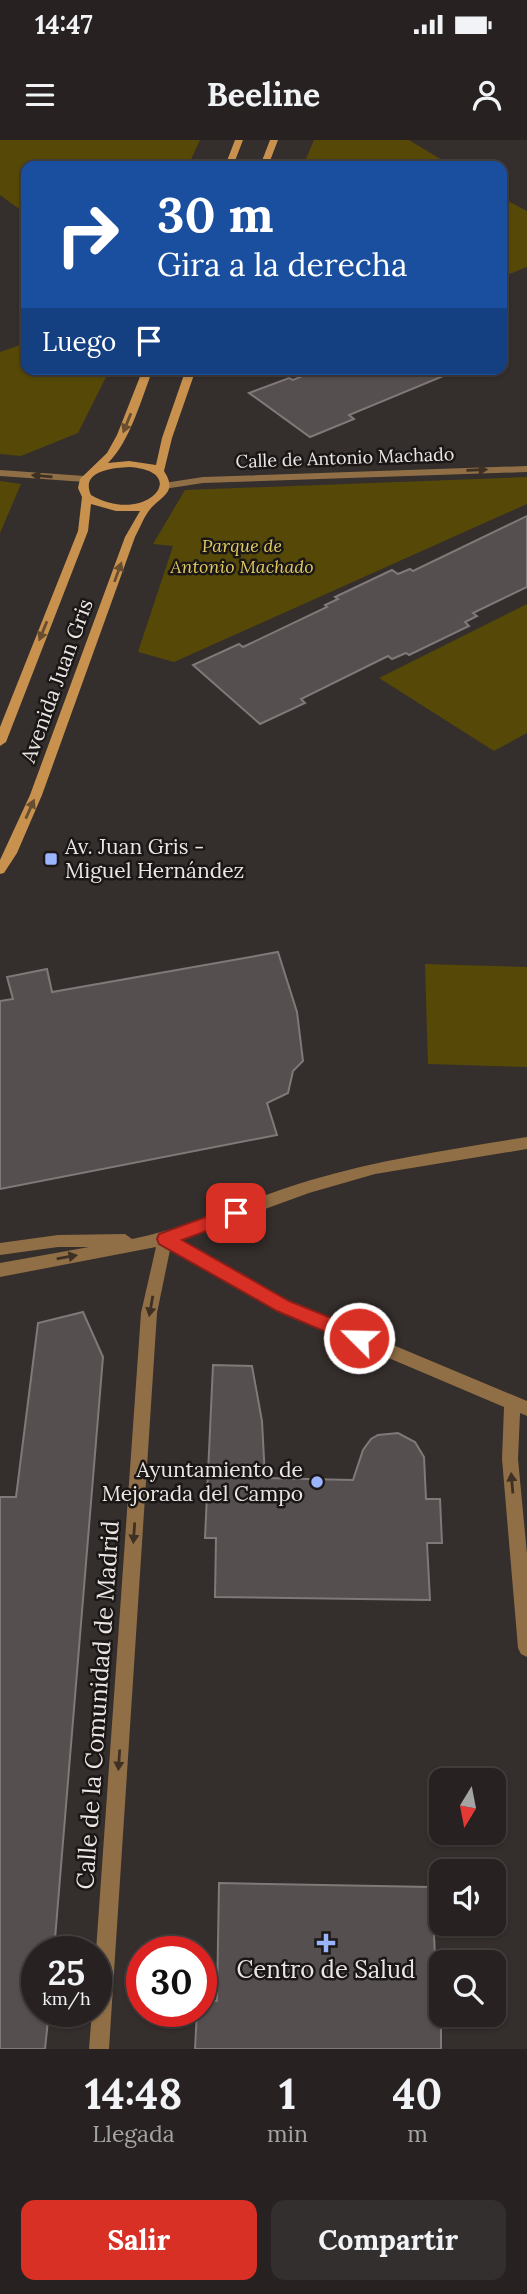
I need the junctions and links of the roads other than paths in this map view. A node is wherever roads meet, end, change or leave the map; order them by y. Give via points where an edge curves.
1 (239, 140) edge
2 (274, 140) edge
3 (231, 161) edge
4 (266, 161) edge
5 (146, 375) edge
6 (189, 375) edge
7 (527, 469) edge
8 (94, 470) junction
9 (159, 472) junction
10 (0, 473) edge
11 (85, 479) junction
12 (164, 486) junction
13 (87, 497) junction
14 (148, 505) junction
15 (0, 742) edge
16 (0, 870) edge
17 (527, 1143) edge
18 (165, 1239) junction
19 (0, 1249) edge
20 (0, 1270) edge
21 (519, 1406) edge
22 (527, 1648) edge
23 (99, 2049) edge

1 - 3 street
2 - 4 street
5 -> 8 street via 122,435 111,455
6 - 9 street
12 -> 7 street, Calle de Antonio Machado via 203,480
8 - 9 street via 123,462
8 - 11 street
9 - 12 street
11 -> 10 street
11 - 13 street, Avenida Juan Gris
12 - 14 street, Avenida Juan Gris via 159,498
13 - 14 street via 111,509
13 -> 15 street, Avenida Juan Gris via 83,531
16 -> 14 street, Avenida Juan Gris via 36,794 130,537
17 - 18 street via 338,1177
18 - 19 street via 58,1241
20 -> 18 street
18 - 21 street via 283,1306
18 -> 23 street, Calle de la Comunidad de Madrid via 149,1313
22 -> 21 street via 510,1459

